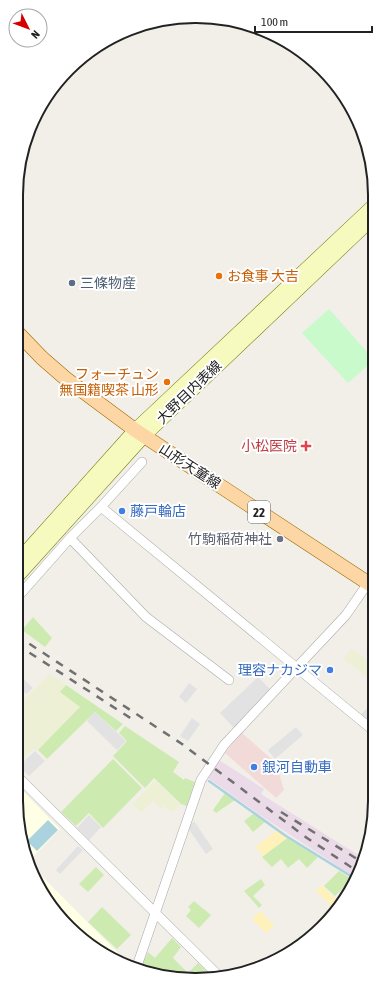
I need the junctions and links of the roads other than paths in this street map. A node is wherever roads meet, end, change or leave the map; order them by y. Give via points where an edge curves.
1 (368, 211) edge
2 (368, 223) edge
3 (23, 338) edge
4 (140, 433) junction
5 (142, 462) dead end
6 (101, 507) junction
7 (70, 538) junction
8 (23, 556) edge
9 (23, 570) edge
10 (368, 583) edge
11 (368, 589) edge
12 (23, 591) edge
13 (296, 667) junction
14 (229, 680) dead end
15 (368, 726) edge
16 (23, 782) edge
17 (156, 914) junction
18 (138, 963) edge
19 (215, 972) edge

1 - 4 main road, 大野目内表線 via 226,343
2 - 4 main road, 大野目内表線
3 - 4 main road, 山形天童線 / 22 via 65,378
4 - 8 main road, 大野目内表線
4 - 9 main road, 大野目内表線
4 - 10 main road, 山形天童線 / 22
5 - 6 street
6 - 7 street
6 - 13 street
7 - 12 street
7 - 14 street via 146,617
11 - 13 street
13 - 15 street
13 - 17 street via 224,745 201,780
16 - 17 street
17 - 18 street
17 - 19 street

